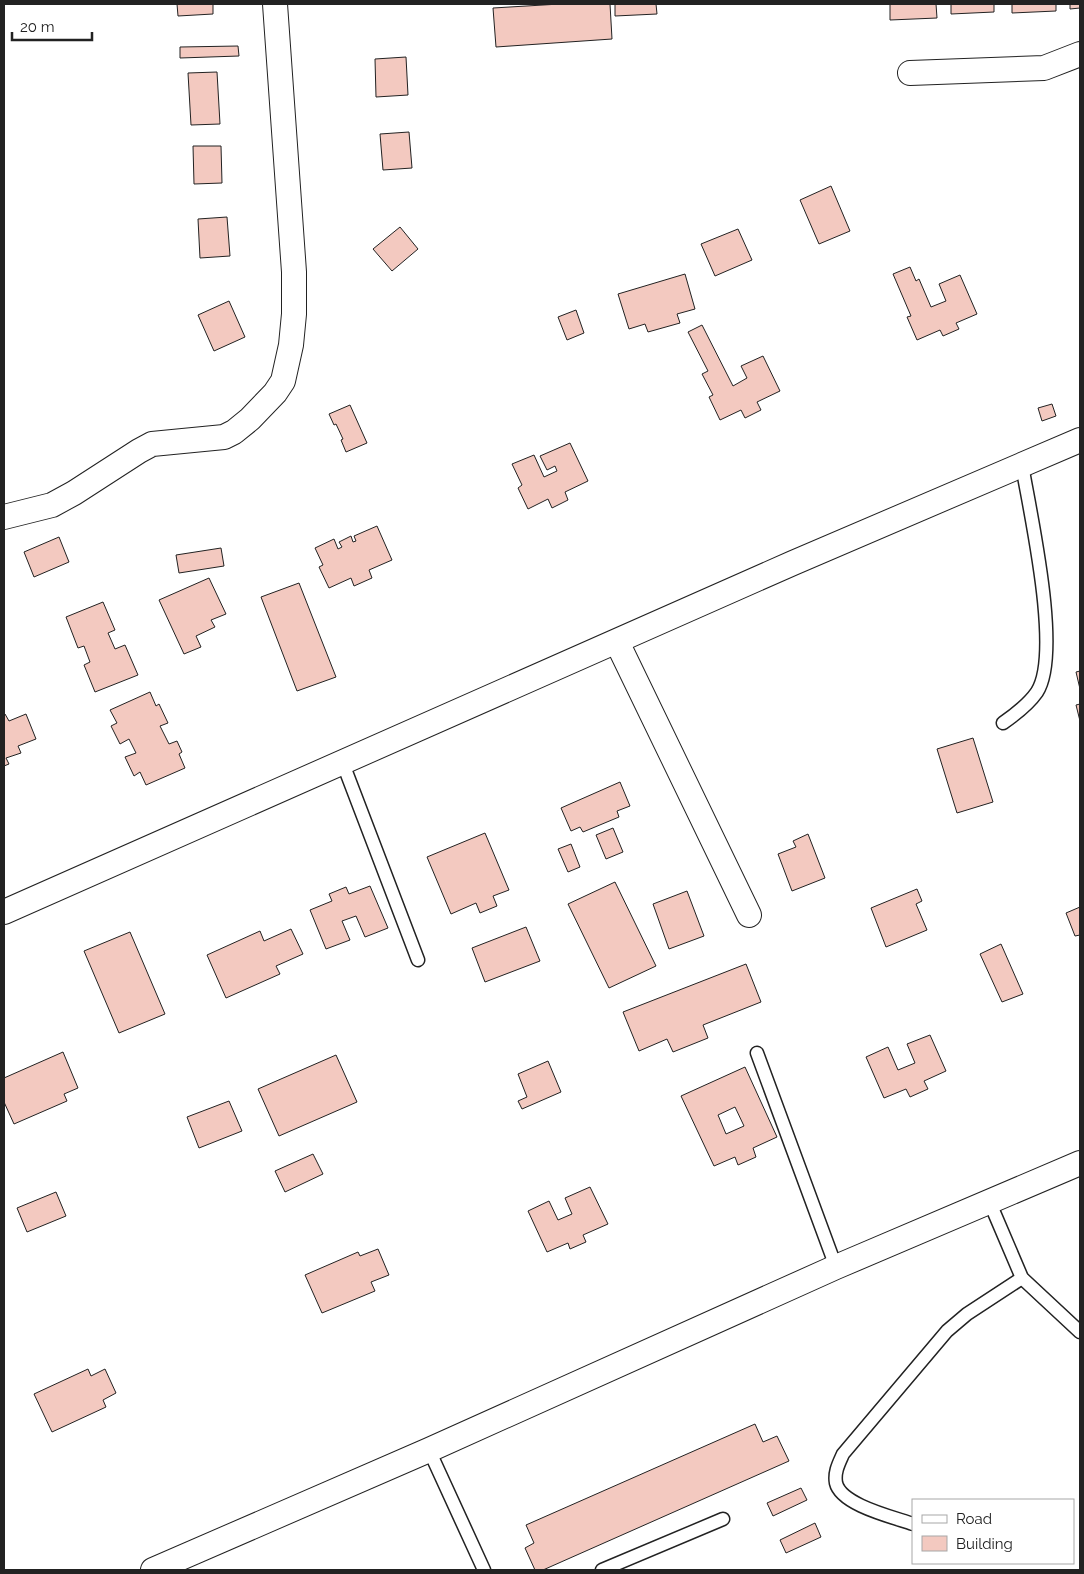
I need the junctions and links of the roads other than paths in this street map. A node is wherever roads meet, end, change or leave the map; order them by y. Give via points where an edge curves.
1 (275, 4) edge
2 (1080, 54) edge
3 (910, 73) dead end
4 (1080, 440) edge
5 (1022, 465) junction
6 (4, 517) edge
7 (617, 642) junction
8 (1003, 723) dead end
9 (342, 761) junction
10 (4, 912) edge
11 (749, 915) dead end
12 (418, 960) dead end
13 (757, 1053) dead end
14 (1080, 1163) edge
15 (990, 1203) junction
16 (836, 1267) junction
17 (1022, 1278) junction
18 (1080, 1332) edge
19 (429, 1450) junction
20 (723, 1518) dead end
21 (912, 1524) edge
22 (153, 1570) edge
23 (484, 1570) edge
24 (602, 1570) edge

1 - 6 street via 294,272 291,345 283,381 275,394 234,432 224,437 152,444 52,505
2 - 3 street via 1044,68
4 - 5 street
5 - 7 street
5 - 8 lane via 1042,584 1045,672 1037,691 1023,708
7 - 9 street
7 - 11 street
9 - 10 street
9 - 12 lane
13 - 16 lane
14 - 15 street
15 - 16 street
15 - 17 lane
16 - 19 street
17 - 18 lane
17 - 21 lane via 947,1330 843,1454 836,1468 836,1484 851,1502
19 - 22 street
19 - 23 lane
20 - 24 lane

